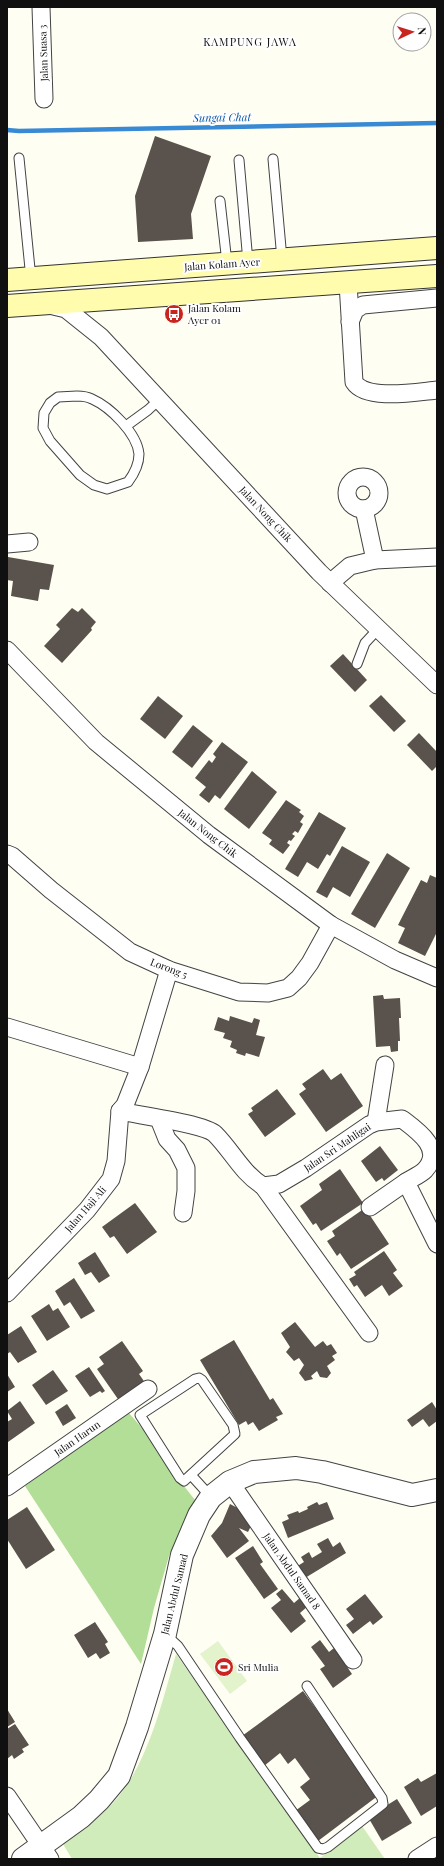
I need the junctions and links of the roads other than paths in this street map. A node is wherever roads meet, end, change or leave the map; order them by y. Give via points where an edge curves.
1 (41, 7) edge
2 (44, 99) dead end
3 (18, 158) dead end
4 (273, 159) dead end
5 (239, 160) dead end
6 (220, 201) dead end
7 (437, 248) edge
8 (282, 259) junction
9 (237, 263) junction
10 (437, 276) edge
11 (31, 279) junction
12 (7, 280) edge
13 (348, 283) junction
14 (437, 298) edge
15 (110, 299) junction
16 (46, 304) junction
17 (7, 306) edge
18 (350, 322) junction
19 (101, 337) junction
20 (437, 390) edge
21 (160, 398) junction
22 (126, 426) junction
23 (364, 509) dead end
24 (29, 542) dead end
25 (7, 544) edge
26 (437, 557) edge
27 (375, 560) junction
28 (330, 583) junction
29 (379, 628) junction
30 (7, 650) edge
31 (357, 664) dead end
32 (430, 671) edge
33 (437, 685) edge
34 (7, 854) edge
35 (331, 925) junction
36 (169, 970) junction
37 (437, 978) edge
38 (7, 1027) edge
39 (385, 1065) dead end
40 (140, 1067) junction
41 (120, 1111) junction
42 (159, 1119) junction
43 (376, 1122) junction
44 (406, 1182) junction
45 (263, 1186) junction
46 (370, 1206) dead end
47 (183, 1213) dead end
48 (437, 1244) edge
49 (7, 1293) edge
50 (369, 1334) dead end
51 (148, 1389) dead end
52 (191, 1475) junction
53 (230, 1482) junction
54 (7, 1487) edge
55 (437, 1490) edge
56 (211, 1497) junction
57 (164, 1634) junction
58 (353, 1660) dead end
59 (307, 1686) dead end
60 (7, 1796) edge
61 (437, 1846) edge
62 (46, 1853) edge
63 (23, 1859) edge
64 (417, 1859) edge

1 - 2 street, Jalan Suasa 3
3 - 11 lane
4 - 8 lane
5 - 9 lane
6 - 9 lane
7 - 8 main road, Jalan Kolam Ayer
8 - 9 main road, Jalan Kolam Ayer
9 - 11 main road, Jalan Kolam Ayer
10 - 13 main road
11 - 12 main road, Jalan Kolam Ayer
13 - 15 main road
13 - 18 street
14 - 18 street via 363,305 355,310
15 - 16 main road
15 - 19 street, Jalan Nong Chik via 98,304 93,311 94,323
16 - 17 main road
16 - 19 street, Jalan Nong Chik via 66,309
18 - 20 street via 354,382 357,388 382,394
19 - 21 street, Jalan Nong Chik
21 - 22 lane
21 - 28 street, Jalan Nong Chik
22 - 22 lane via 91,398 58,397 44,412 43,428 50,441 80,475 94,485 106,489 128,482 136,470 139,454 135,440
23 - 27 street
24 - 25 street
26 - 27 street
27 - 28 street via 350,566
28 - 29 street, Jalan Nong Chik
29 - 31 lane via 365,643
29 - 32 street, Jalan Nong Chik
30 - 35 street, Jalan Nong Chik via 96,742 210,835
32 - 33 street, Jalan Nong Chik
34 - 36 street, Lorong 5 via 130,952
35 - 36 street, Lorong 5 via 310,963 288,988 268,993 239,992
35 - 37 street, Jalan Nong Chik via 395,960
36 - 40 street, Jalan Haji Ali
38 - 40 street
39 - 43 street
40 - 41 street, Jalan Haji Ali via 125,1105
41 - 42 street
41 - 49 street, Jalan Haji Ali via 116,1162 111,1179 87,1210
42 - 45 street via 214,1133 249,1176
42 - 47 street via 167,1139 177,1150 186,1168
43 - 44 street, Jalan Sri Mahligai via 402,1119 425,1138 432,1150 431,1162 424,1171
43 - 45 street, Jalan Sri Mahligai via 279,1184
44 - 46 street, Jalan Sri Mahligai
44 - 48 street
45 - 50 street
51 - 54 street, Jalan Harun
52 - 52 lane via 184,1481 180,1478 140,1415 199,1378 233,1425 235,1434
52 - 56 lane
53 - 55 street, Jalan Abdul Samad via 254,1472 296,1468 412,1495
53 - 56 street, Jalan Abdul Samad
53 - 58 street, Jalan Abdul Samad 8
56 - 57 street, Jalan Abdul Samad via 199,1515 182,1555
57 - 59 lane via 178,1646 318,1848 323,1849 383,1804 383,1801
57 - 62 street, Jalan Abdul Samad via 137,1727 119,1776
60 - 62 street
61 - 64 street
62 - 63 street, Jalan Abdul Samad

